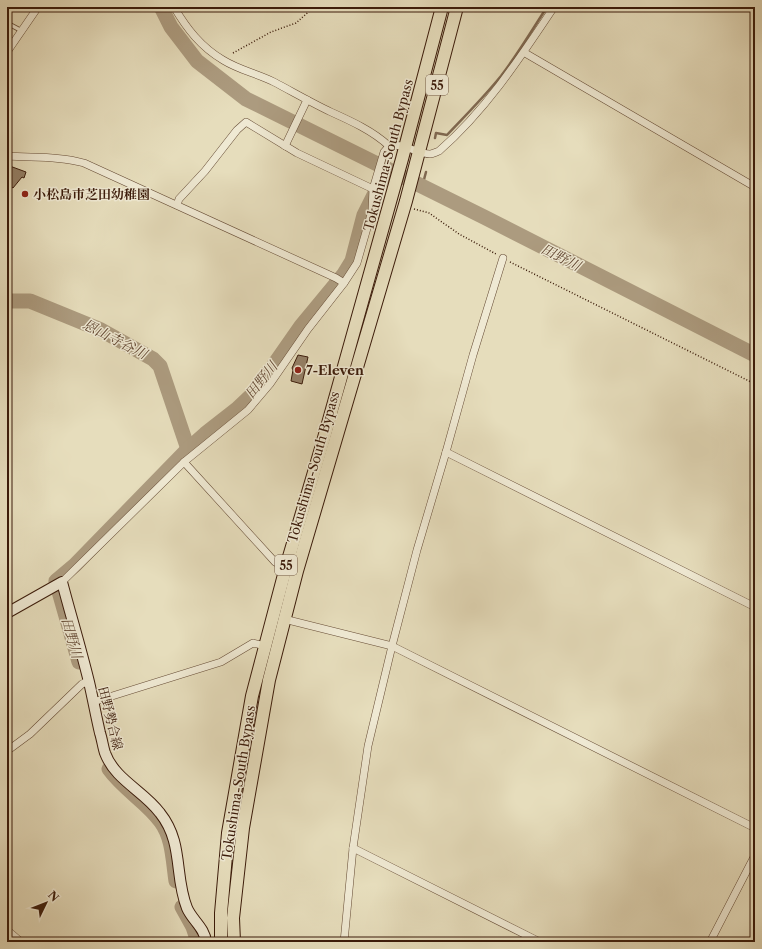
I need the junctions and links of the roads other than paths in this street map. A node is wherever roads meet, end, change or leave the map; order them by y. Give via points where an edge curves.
1 (38, 7) edge
2 (174, 7) edge
3 (442, 7) edge
4 (457, 7) edge
5 (554, 7) edge
6 (7, 23) edge
7 (22, 31) junction
8 (7, 52) edge
9 (525, 52) junction
10 (305, 103) junction
11 (286, 142) junction
12 (389, 146) junction
13 (403, 153) junction
14 (7, 156) edge
15 (417, 158) junction
16 (373, 186) junction
17 (755, 187) edge
18 (177, 205) junction
19 (503, 258) road end
20 (340, 281) junction
21 (446, 452) junction
22 (184, 462) junction
23 (286, 567) junction
24 (62, 582) junction
25 (755, 606) edge
26 (7, 613) edge
27 (284, 619) junction
28 (265, 646) junction
29 (392, 646) junction
30 (86, 682) junction
31 (93, 702) junction
32 (7, 751) edge
33 (755, 828) edge
34 (353, 848) junction
35 (755, 856) edge
36 (7, 930) edge
37 (21, 942) edge
38 (206, 942) edge
39 (221, 942) edge
40 (234, 942) edge
41 (344, 942) edge
42 (540, 942) edge
43 (710, 942) edge

1 - 7 street
2 - 10 street via 186,27 206,48 224,60 273,82
3 - 13 highway, Tokushima-South Bypass / 55
4 - 15 highway, Tokushima-South Bypass / 55
5 - 9 street
6 - 7 lane
7 - 8 street
9 - 15 street via 478,112 448,144 439,151
9 - 17 street
10 - 11 street
10 - 12 street via 346,119
11 - 16 street via 298,153
11 - 18 street via 246,122 179,199
12 - 13 street via 395,144
12 - 16 street via 384,152
13 - 15 street
13 - 23 highway, Tokushima-South Bypass / 55
14 - 18 street via 56,157 84,163
15 - 27 highway, Tokushima-South Bypass / 55
16 - 20 street via 372,211 357,263
18 - 20 street
19 - 21 street
20 - 22 street via 260,398
21 - 25 street
21 - 29 street
22 - 23 street via 275,562
22 - 24 street
23 - 28 highway, Tokushima-South Bypass / 55
24 - 26 main road
24 - 30 main road, 田野勢合線
27 - 29 street
27 - 40 highway, Tokushima-South Bypass / 55 via 269,680 243,828 233,918
28 - 31 street via 253,643 221,662
28 - 39 highway, Tokushima-South Bypass / 55 via 252,696 228,833
29 - 33 street
29 - 34 street via 368,746
30 - 31 main road, 田野勢合線
30 - 32 street via 30,734
31 - 38 main road, 田野勢合線 via 105,754 113,769 153,804 167,822 178,854 183,896
34 - 41 street
34 - 42 street
35 - 43 street
36 - 37 street

